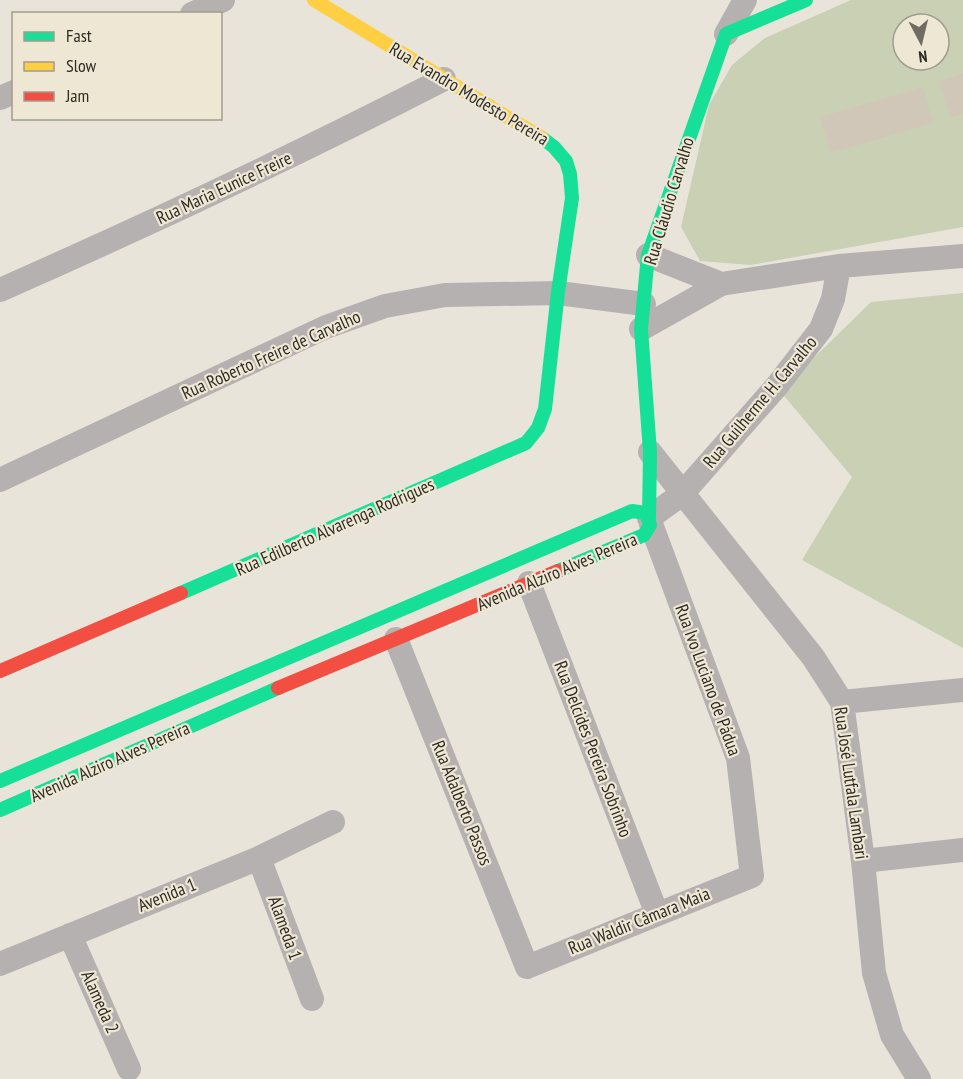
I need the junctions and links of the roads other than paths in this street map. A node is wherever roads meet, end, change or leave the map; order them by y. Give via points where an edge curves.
1 (223, 0) edge
2 (314, 0) edge
3 (745, 0) edge
4 (806, 0) edge
5 (196, 12) edge
6 (726, 34) junction
7 (444, 79) junction
8 (648, 255) junction
9 (963, 256) edge
10 (839, 266) junction
11 (721, 284) junction
12 (0, 290) edge
13 (558, 293) junction
14 (644, 304) junction
15 (641, 329) junction
16 (650, 452) junction
17 (0, 480) edge
18 (682, 494) junction
19 (650, 521) junction
20 (529, 584) junction
21 (396, 639) junction
22 (0, 671) edge
23 (963, 690) edge
24 (842, 702) junction
25 (0, 781) edge
26 (0, 810) edge
27 (333, 822) dead end
28 (963, 850) edge
29 (259, 858) junction
30 (863, 861) junction
31 (752, 876) joint
32 (657, 914) junction
33 (70, 935) junction
34 (0, 964) edge
35 (527, 967) joint
36 (312, 999) dead end
37 (129, 1069) dead end
38 (919, 1079) edge

1 - 5 street
2 - 7 street, Rua Evandro Modesto Pereira
3 - 6 street
4 - 6 street
6 - 8 street, Rua Cláudio Carvalho
7 - 12 street, Rua Maria Eunice Freire via 303,151
7 - 13 street, Rua Evandro Modesto Pereira via 556,146 564,158 572,197
8 - 11 street
8 - 14 street, Rua Cláudio Carvalho
9 - 10 street
10 - 11 street
10 - 18 street, Rua Guilherme H. Carvalho via 833,299 821,328 776,387
11 - 15 street
13 - 14 street, Rua Roberto Freire de Carvalho
13 - 17 street, Rua Roberto Freire de Carvalho via 445,295 355,315
13 - 22 street, Rua Edilberto Alvarenga Rodrigues via 545,409 534,436 526,443
14 - 15 street, Rua Cláudio Carvalho
15 - 16 street, Rua Cláudio Carvalho
16 - 18 street, Rua José Lutfala Lambari
16 - 19 street, Rua Cláudio Carvalho
18 - 19 street, Rua Guilherme H. Carvalho
18 - 24 street, Rua José Lutfala Lambari via 813,657
19 - 20 street, Avenida Alziro Alves Pereira via 644,535
19 - 25 street, Avenida Alziro Alves Pereira via 646,513 632,511
19 - 31 street, Rua Ivo Luciano de Pádua via 738,758
20 - 21 street, Avenida Alziro Alves Pereira
20 - 32 street, Rua Delcides Pereira Sobrinho
21 - 26 street, Avenida Alziro Alves Pereira
21 - 35 street, Rua Adalberto Passos
23 - 24 street
24 - 30 street, Rua José Lutfala Lambari
27 - 29 street, Avenida 1
28 - 30 street
29 - 33 street, Avenida 1
29 - 36 street, Alameda 1
30 - 38 street, Rua José Lutfala Lambari via 874,973 892,1035
31 - 32 street, Rua Waldir Câmara Maia
32 - 35 street, Rua Waldir Câmara Maia
33 - 34 street, Avenida 1
33 - 37 street, Alameda 2

